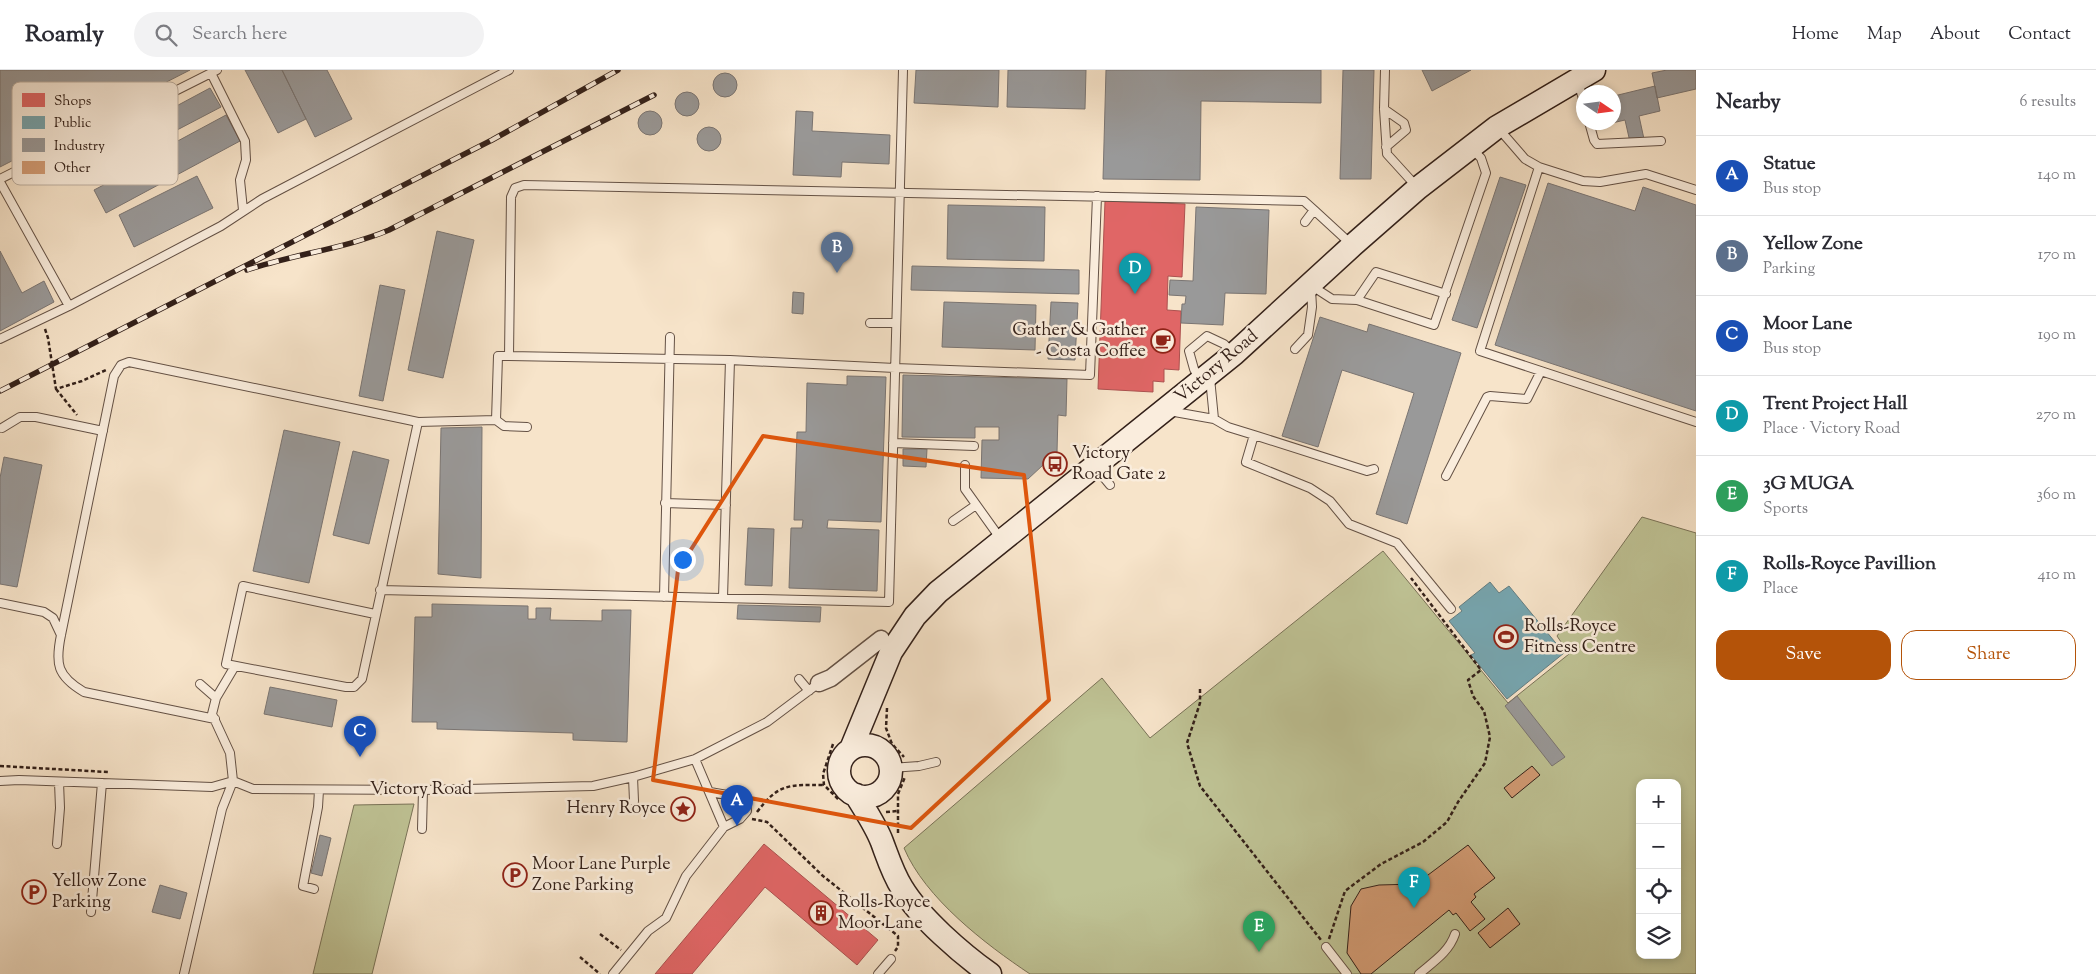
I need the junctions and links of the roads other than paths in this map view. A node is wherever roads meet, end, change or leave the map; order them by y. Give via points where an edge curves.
1 (509, 70) edge
2 (903, 70) edge
3 (1384, 70) edge
4 (214, 72) edge
5 (1586, 75) edge
6 (178, 90) edge
7 (1384, 109) junction
8 (1497, 127) junction
9 (1591, 130) edge
10 (1661, 141) dead end
11 (1386, 147) junction
12 (1471, 148) junction
13 (1539, 167) junction
14 (12, 175) edge
15 (0, 181) edge
16 (1418, 188) junction
17 (1696, 190) edge
18 (899, 191) junction
19 (1097, 196) junction
20 (243, 210) junction
21 (1314, 210) junction
22 (1305, 222) dead end
23 (1353, 245) junction
24 (1310, 284) junction
25 (1446, 294) junction
26 (1358, 300) junction
27 (69, 306) junction
28 (870, 322) dead end
29 (896, 322) junction
30 (670, 337) dead end
31 (0, 339) edge
32 (1295, 349) dead end
33 (1234, 354) junction
34 (509, 356) junction
35 (669, 359) junction
36 (730, 360) junction
37 (895, 368) junction
38 (1541, 371) junction
39 (1205, 378) junction
40 (1165, 411) junction
41 (496, 420) junction
42 (1214, 420) junction
43 (418, 422) junction
44 (1696, 422) edge
45 (527, 427) dead end
46 (2, 428) dead end
47 (103, 431) junction
48 (1254, 435) junction
49 (893, 443) junction
50 (974, 446) dead end
51 (965, 465) dead end
52 (1094, 466) junction
53 (1374, 469) dead end
54 (1446, 476) dead end
55 (1110, 486) dead end
56 (666, 503) junction
57 (726, 505) junction
58 (976, 505) junction
59 (953, 520) dead end
60 (1002, 539) junction
61 (380, 590) junction
62 (664, 597) junction
63 (723, 598) junction
64 (0, 603) edge
65 (1451, 609) dead end
66 (375, 614) junction
67 (61, 635) junction
68 (881, 639) dead end
69 (235, 666) junction
70 (799, 679) dead end
71 (200, 684) dead end
72 (814, 687) junction
73 (874, 695) junction
74 (216, 698) junction
75 (214, 719) junction
76 (851, 749) junction
77 (695, 759) junction
78 (936, 762) dead end
79 (886, 768) junction
80 (633, 777) junction
81 (0, 781) edge
82 (233, 781) junction
83 (59, 782) junction
84 (102, 783) junction
85 (319, 790) junction
86 (423, 790) junction
87 (710, 792) junction
88 (856, 795) junction
89 (634, 801) dead end
90 (724, 827) junction
91 (422, 829) dead end
92 (882, 842) junction
93 (56, 844) dead end
94 (314, 889) dead end
95 (90, 912) dead end
96 (1455, 934) dead end
97 (1326, 948) road end
98 (890, 959) road end
99 (184, 974) edge
100 (613, 974) edge
101 (878, 974) edge
102 (990, 974) edge
103 (1347, 974) edge
104 (1419, 974) edge

1 - 20 lane
2 - 18 lane
3 - 7 lane
4 - 6 lane
4 - 20 lane via 245,141 246,160 240,180
5 - 8 street, Victory Road
7 - 11 lane
7 - 11 lane via 1404,124 1406,130
8 - 12 street, Victory Road
8 - 13 lane via 1525,159
9 - 10 lane via 1597,144
11 - 16 lane via 1387,154
12 - 16 street, Victory Road
12 - 25 lane via 1481,158 1486,173
13 - 17 lane via 1583,181 1600,182 1646,174
13 - 38 lane via 1480,351
14 - 15 lane
15 - 27 lane
16 - 23 street, Victory Road
18 - 19 lane
18 - 29 lane
18 - 34 lane via 524,185 515,188 511,197
19 - 21 lane via 1304,201
19 - 37 lane via 1090,375
20 - 27 lane via 221,226
21 - 22 lane
21 - 23 lane
23 - 24 street, Victory Road
24 - 26 lane via 1332,299
24 - 32 lane via 1312,307 1308,335
24 - 33 street, Victory Road
25 - 26 lane via 1376,272
25 - 26 lane via 1434,325
27 - 31 lane
28 - 29 lane
29 - 37 lane
30 - 35 lane
33 - 39 street, Victory Road
33 - 39 lane via 1224,344 1207,336 1189,352 1194,369
34 - 35 lane
34 - 41 lane via 498,356
35 - 36 lane
35 - 56 lane
36 - 37 lane
36 - 57 lane
37 - 49 lane
38 - 44 lane
38 - 54 lane via 1527,399 1487,397
39 - 40 street, Victory Road
39 - 42 lane
40 - 42 lane
40 - 52 street, Victory Road
41 - 43 lane
41 - 45 lane via 504,426
42 - 48 lane
43 - 47 lane via 129,362 120,366 114,376
43 - 61 lane
46 - 47 lane via 20,417 28,417
47 - 67 lane
48 - 53 lane via 1367,471
48 - 65 lane via 1246,462 1310,488 1330,501 1349,524 1397,543
49 - 50 lane
49 - 63 lane via 889,602
51 - 58 lane via 965,489
52 - 55 lane
52 - 60 street, Victory Road
56 - 57 lane
56 - 62 lane
57 - 63 lane
58 - 59 lane
58 - 60 lane
60 - 73 street, Victory Road via 938,592 915,616 891,652
61 - 62 lane
61 - 66 lane
62 - 63 lane
64 - 67 lane via 44,612 53,618
66 - 69 lane via 362,678 354,687
66 - 69 lane via 243,586 226,664
67 - 75 lane via 57,655 60,671 68,683 84,692
68 - 72 street via 831,678
69 - 74 lane
70 - 72 lane
71 - 74 lane
72 - 77 lane, Victory Road via 767,722
73 - 76 street, Victory Road
73 - 79 street, Victory Road
74 - 75 lane
75 - 82 lane via 230,753
76 - 79 street via 866,744
76 - 88 street via 842,760 839,774 844,787
77 - 80 lane, Victory Road
77 - 87 lane
78 - 79 lane
79 - 88 street via 872,796
79 - 92 street, Victory Road
80 - 86 lane, Victory Road via 592,786
80 - 89 lane
81 - 83 lane
82 - 84 lane via 212,787
82 - 85 lane, Victory Road via 253,789
82 - 99 lane via 222,809
83 - 84 lane
83 - 93 lane
84 - 95 lane
85 - 86 lane, Victory Road
85 - 94 lane via 303,886
86 - 91 lane
87 - 90 lane
87 - 90 lane via 746,801 747,810
88 - 92 street
90 - 100 lane via 686,876 666,918 648,931
92 - 102 street via 903,890 949,940
96 - 104 lane via 1446,951
97 - 103 lane
98 - 101 lane

